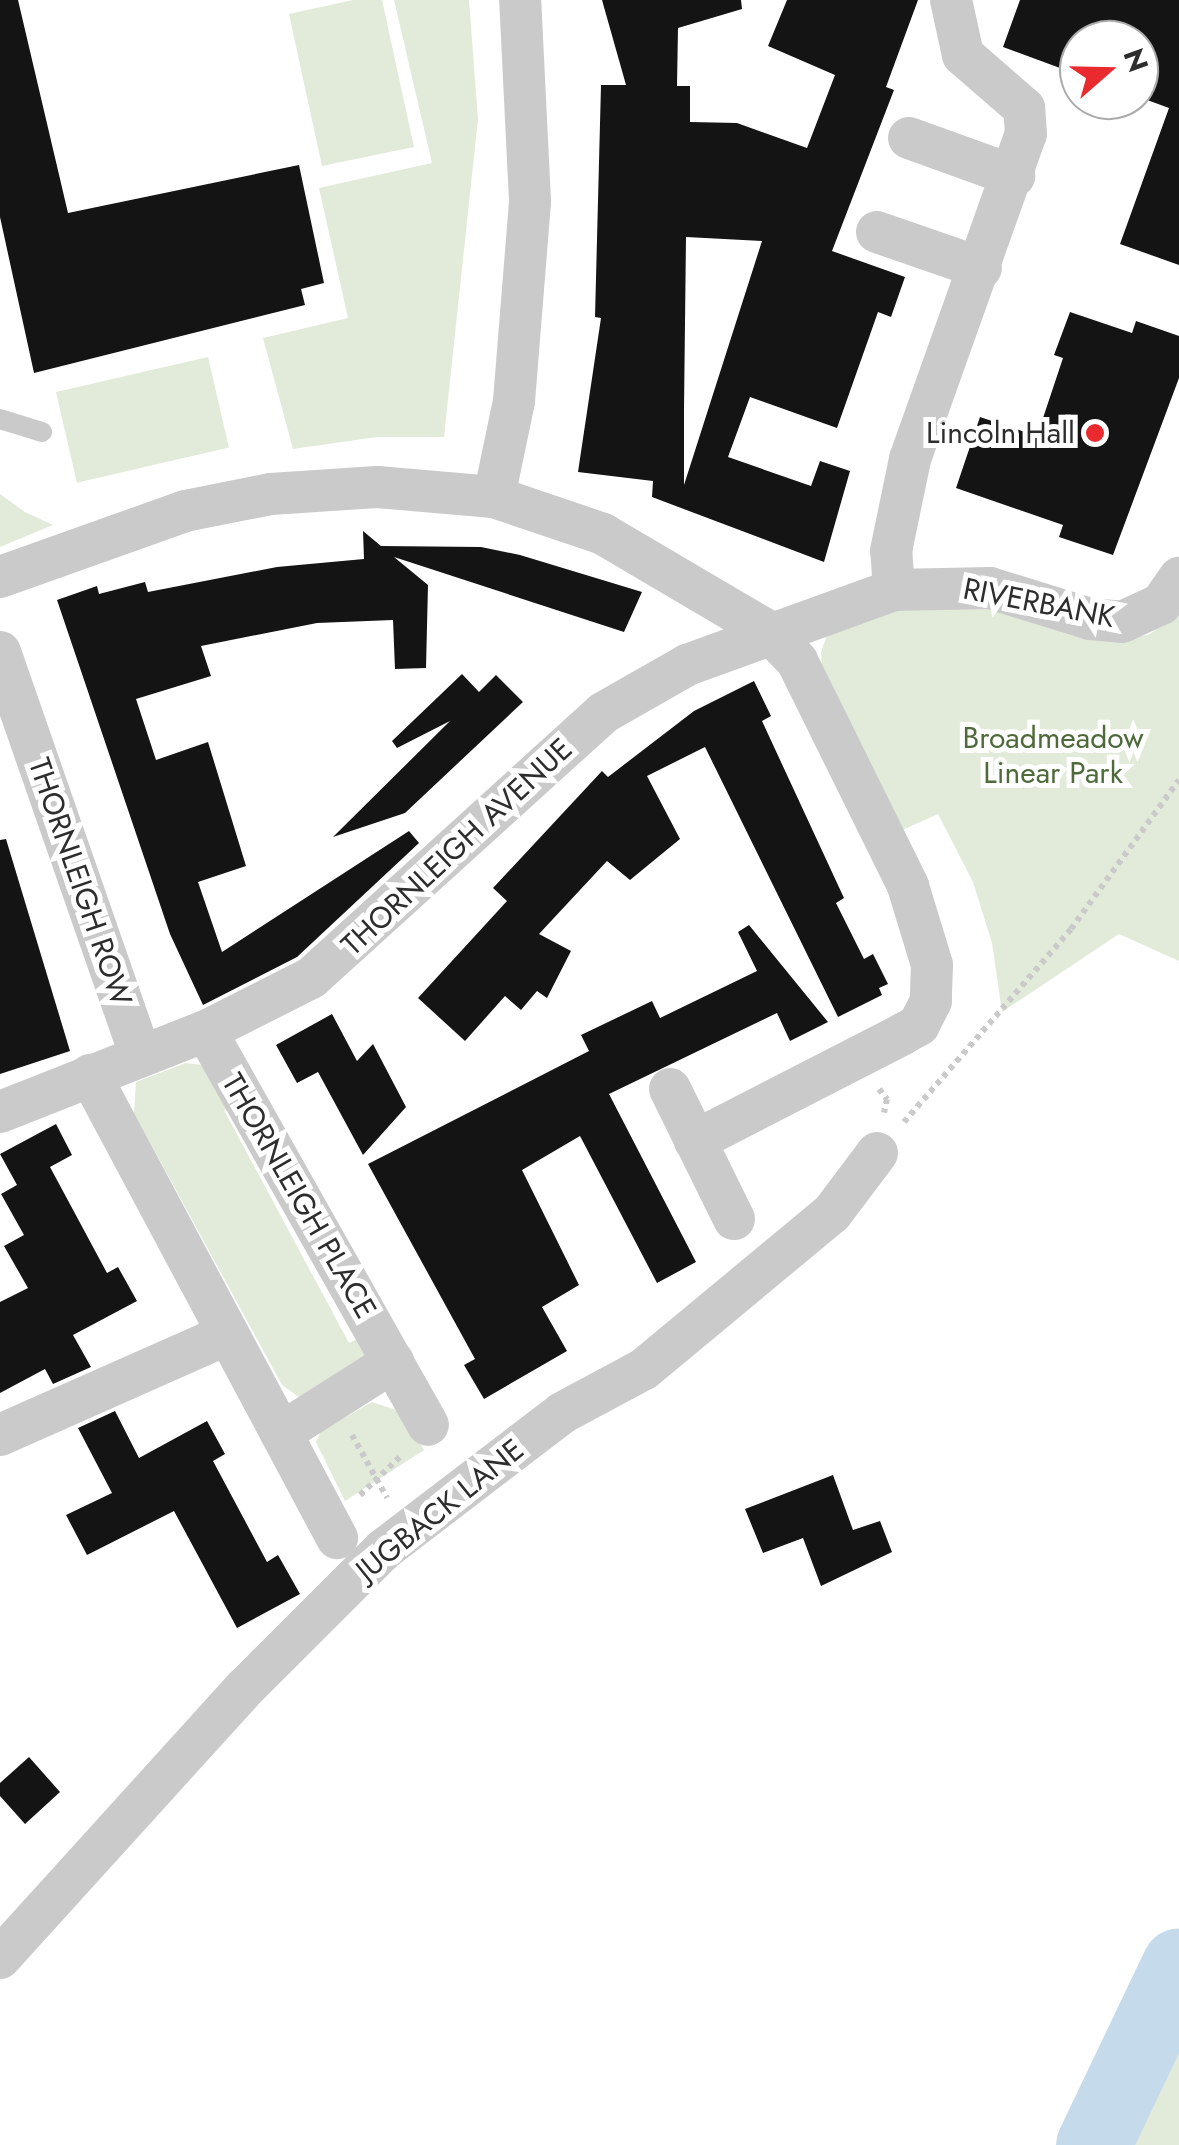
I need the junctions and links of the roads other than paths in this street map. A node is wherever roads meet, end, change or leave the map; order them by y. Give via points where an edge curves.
1 (520, 0) edge
2 (951, 0) edge
3 (908, 138) dead end
4 (1014, 176) junction
5 (877, 232) dead end
6 (981, 268) junction
7 (0, 419) edge
8 (42, 432) dead end
9 (494, 497) junction
10 (0, 577) edge
11 (1179, 578) edge
12 (894, 590) junction
13 (768, 631) junction
14 (0, 652) edge
15 (206, 1031) junction
16 (140, 1055) junction
17 (90, 1074) junction
18 (670, 1089) dead end
19 (0, 1112) edge
20 (696, 1141) junction
21 (877, 1153) road end
22 (734, 1219) dead end
23 (228, 1334) junction
24 (393, 1362) junction
25 (428, 1425) road end
26 (281, 1433) junction
27 (0, 1434) edge
28 (331, 1527) road end
29 (0, 1958) edge

1 - 9 street via 530,201 514,401
2 - 4 street via 963,55 1024,108 1026,134
3 - 4 street
4 - 6 street
5 - 6 street
6 - 12 street via 897,507
7 - 8 lane
9 - 10 street via 378,487 271,494 111,532
9 - 13 street via 603,534
11 - 12 street, RIVERBANK via 1161,604 1122,622 1090,619 990,588
12 - 13 street, RIVERBANK
13 - 15 street, THORNLEIGH AVENUE via 688,665 603,713 363,938 311,978
13 - 20 street via 797,660 908,886 932,965 931,1001 919,1025
14 - 16 street, THORNLEIGH ROW
15 - 16 street, THORNLEIGH AVENUE
15 - 24 street, THORNLEIGH PLACE
16 - 17 street, THORNLEIGH AVENUE
17 - 19 street, THORNLEIGH AVENUE
17 - 23 street
18 - 20 street
20 - 22 street
21 - 29 street, JUGBACK LANE via 832,1213 644,1369 562,1413 407,1528 246,1687
23 - 26 street
23 - 27 street
24 - 25 street, THORNLEIGH PLACE
24 - 26 street
26 - 28 street

